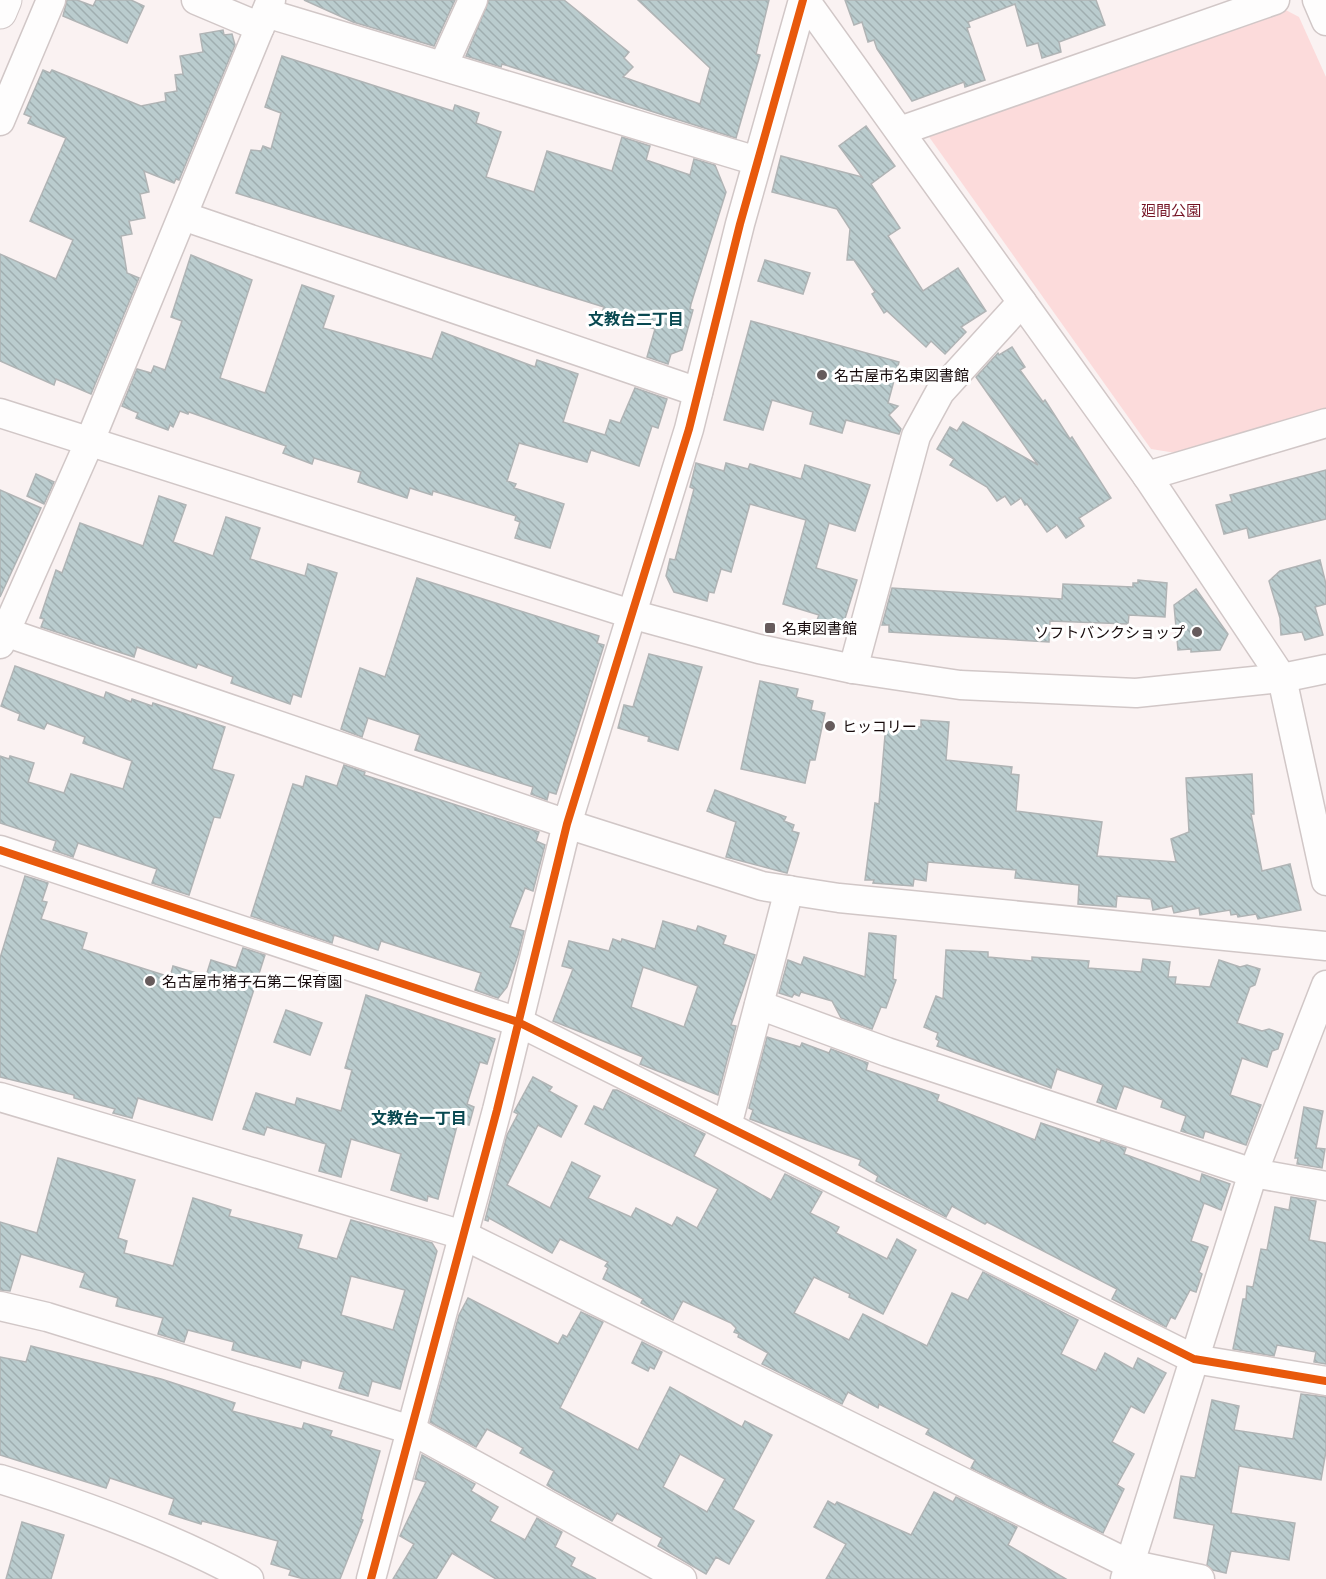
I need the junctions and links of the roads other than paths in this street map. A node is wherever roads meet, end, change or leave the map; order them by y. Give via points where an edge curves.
1 (5, 0) edge
2 (51, 0) edge
3 (196, 0) edge
4 (473, 0) edge
5 (804, 0) edge
6 (1275, 0) edge
7 (1317, 0) edge
8 (0, 12) edge
9 (266, 13) edge
10 (1326, 21) edge
11 (443, 66) junction
12 (0, 121) edge
13 (900, 131) junction
14 (758, 161) junction
15 (183, 216) junction
16 (1022, 302) junction
17 (698, 392) junction
18 (0, 413) edge
19 (1326, 423) edge
20 (89, 443) junction
21 (1147, 476) junction
22 (631, 614) junction
23 (2, 638) edge
24 (853, 669) junction
25 (1326, 669) edge
26 (1282, 678) junction
27 (1319, 815) edge
28 (567, 824) junction
29 (0, 850) edge
30 (1326, 881) edge
31 (789, 890) junction
32 (1326, 946) edge
33 (1326, 985) edge
34 (759, 1005) junction
35 (518, 1022) junction
36 (0, 1097) edge
37 (727, 1126) junction
38 (1252, 1173) junction
39 (1326, 1186) edge
40 (464, 1235) junction
41 (0, 1306) edge
42 (1194, 1359) junction
43 (1326, 1381) edge
44 (411, 1430) junction
45 (2, 1486) edge
46 (1127, 1571) edge
47 (249, 1579) edge
48 (371, 1579) edge
49 (682, 1579) edge
50 (1200, 1579) edge

1 - 8 highway
2 - 12 street
3 - 9 street
4 - 11 street
5 - 13 street
5 - 14 street
6 - 13 street
7 - 10 street
9 - 11 street
9 - 15 street
11 - 14 street
13 - 16 street
14 - 17 street
15 - 17 street
15 - 20 street
16 - 21 street
16 - 24 street via 940,392 916,436
17 - 22 street
18 - 20 street
19 - 21 street
20 - 22 street
20 - 23 street
21 - 26 street
22 - 24 street
22 - 28 street
23 - 28 street
24 - 26 street via 960,685 1136,693
25 - 26 street
26 - 27 street
27 - 30 street
28 - 31 street via 762,886
28 - 35 street
29 - 35 street
31 - 32 street
31 - 34 street
33 - 38 street
34 - 37 street
34 - 38 street via 887,1052
35 - 37 street
35 - 40 street
36 - 40 street
37 - 42 street
38 - 39 street
38 - 42 street
40 - 44 street
40 - 46 street
41 - 44 street via 47,1317
42 - 43 street
42 - 46 street
44 - 48 street
44 - 49 street
45 - 47 street via 88,1507
46 - 50 street

